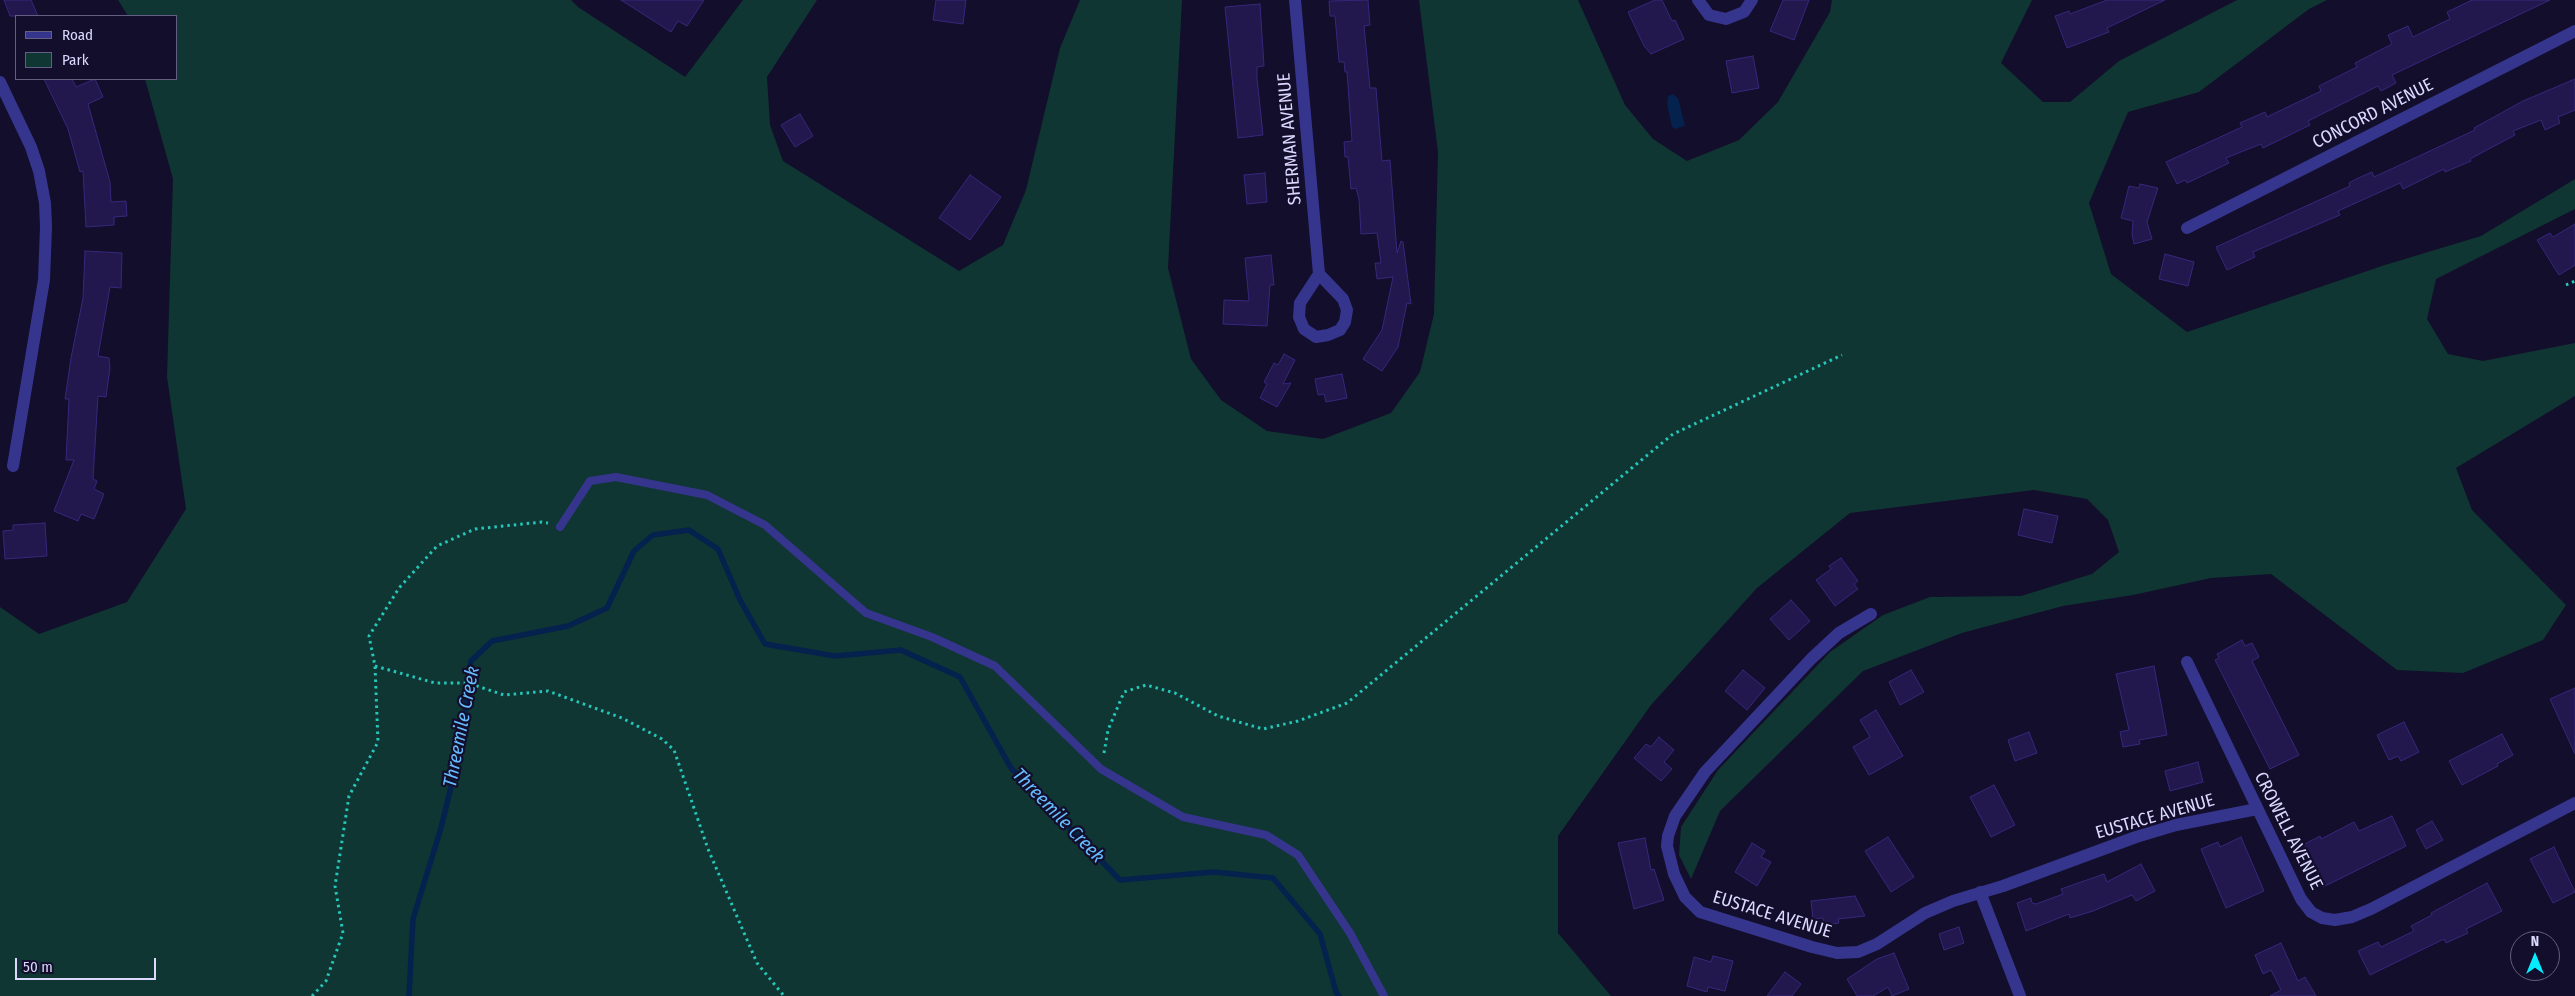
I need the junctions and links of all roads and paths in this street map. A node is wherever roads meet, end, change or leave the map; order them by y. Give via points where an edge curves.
1 (1295, 0) edge
2 (1698, 0) edge
3 (1752, 0) edge
4 (2575, 31) edge
5 (0, 82) edge
6 (2187, 228) dead end
7 (1319, 274) junction
8 (2575, 282) edge
9 (2566, 285) dead end
10 (1842, 355) dead end
11 (13, 466) dead end
12 (560, 527) joint
13 (1871, 614) dead end
14 (2187, 662) dead end
15 (375, 666) junction
16 (1101, 769) junction
17 (2575, 803) edge
18 (2257, 809) junction
19 (1980, 892) junction
20 (312, 996) edge
21 (784, 996) edge
22 (1384, 996) edge
23 (2020, 996) edge

1 - 7 street, SHERMAN AVENUE
2 - 3 street via 1709,15 1726,19 1744,12
4 - 6 street, CONCORD AVENUE
5 - 11 street via 39,171 46,227 44,280
7 - 7 street via 1300,303 1299,317 1304,329 1316,337 1340,330 1347,310 1343,298
8 - 9 path
10 - 16 path via 1673,434 1347,703 1298,721 1263,729 1218,716 1175,693 1146,684 1124,692 1108,730
12 - 15 path via 542,522 475,529 437,546 399,588 369,636
12 - 16 lane via 590,481 616,477 707,495 765,525 866,613 932,637 995,666
13 - 19 street, EUSTACE AVENUE via 1839,633 1705,772 1670,830 1667,846 1674,874 1685,897 1700,912 1837,952 1858,952 1925,914
14 - 18 street, CROWELL AVENUE
15 - 20 path via 378,742 349,796 335,886 342,932 326,981
15 - 21 path via 435,683 468,683 504,696 548,691 622,718 662,739 674,750 708,849 757,963
16 - 22 lane via 1183,817 1266,835 1298,855 1350,933
17 - 18 street, CROWELL AVENUE via 2371,909 2335,920 2311,912 2301,899
18 - 19 street, EUSTACE AVENUE via 2176,825
19 - 23 street

